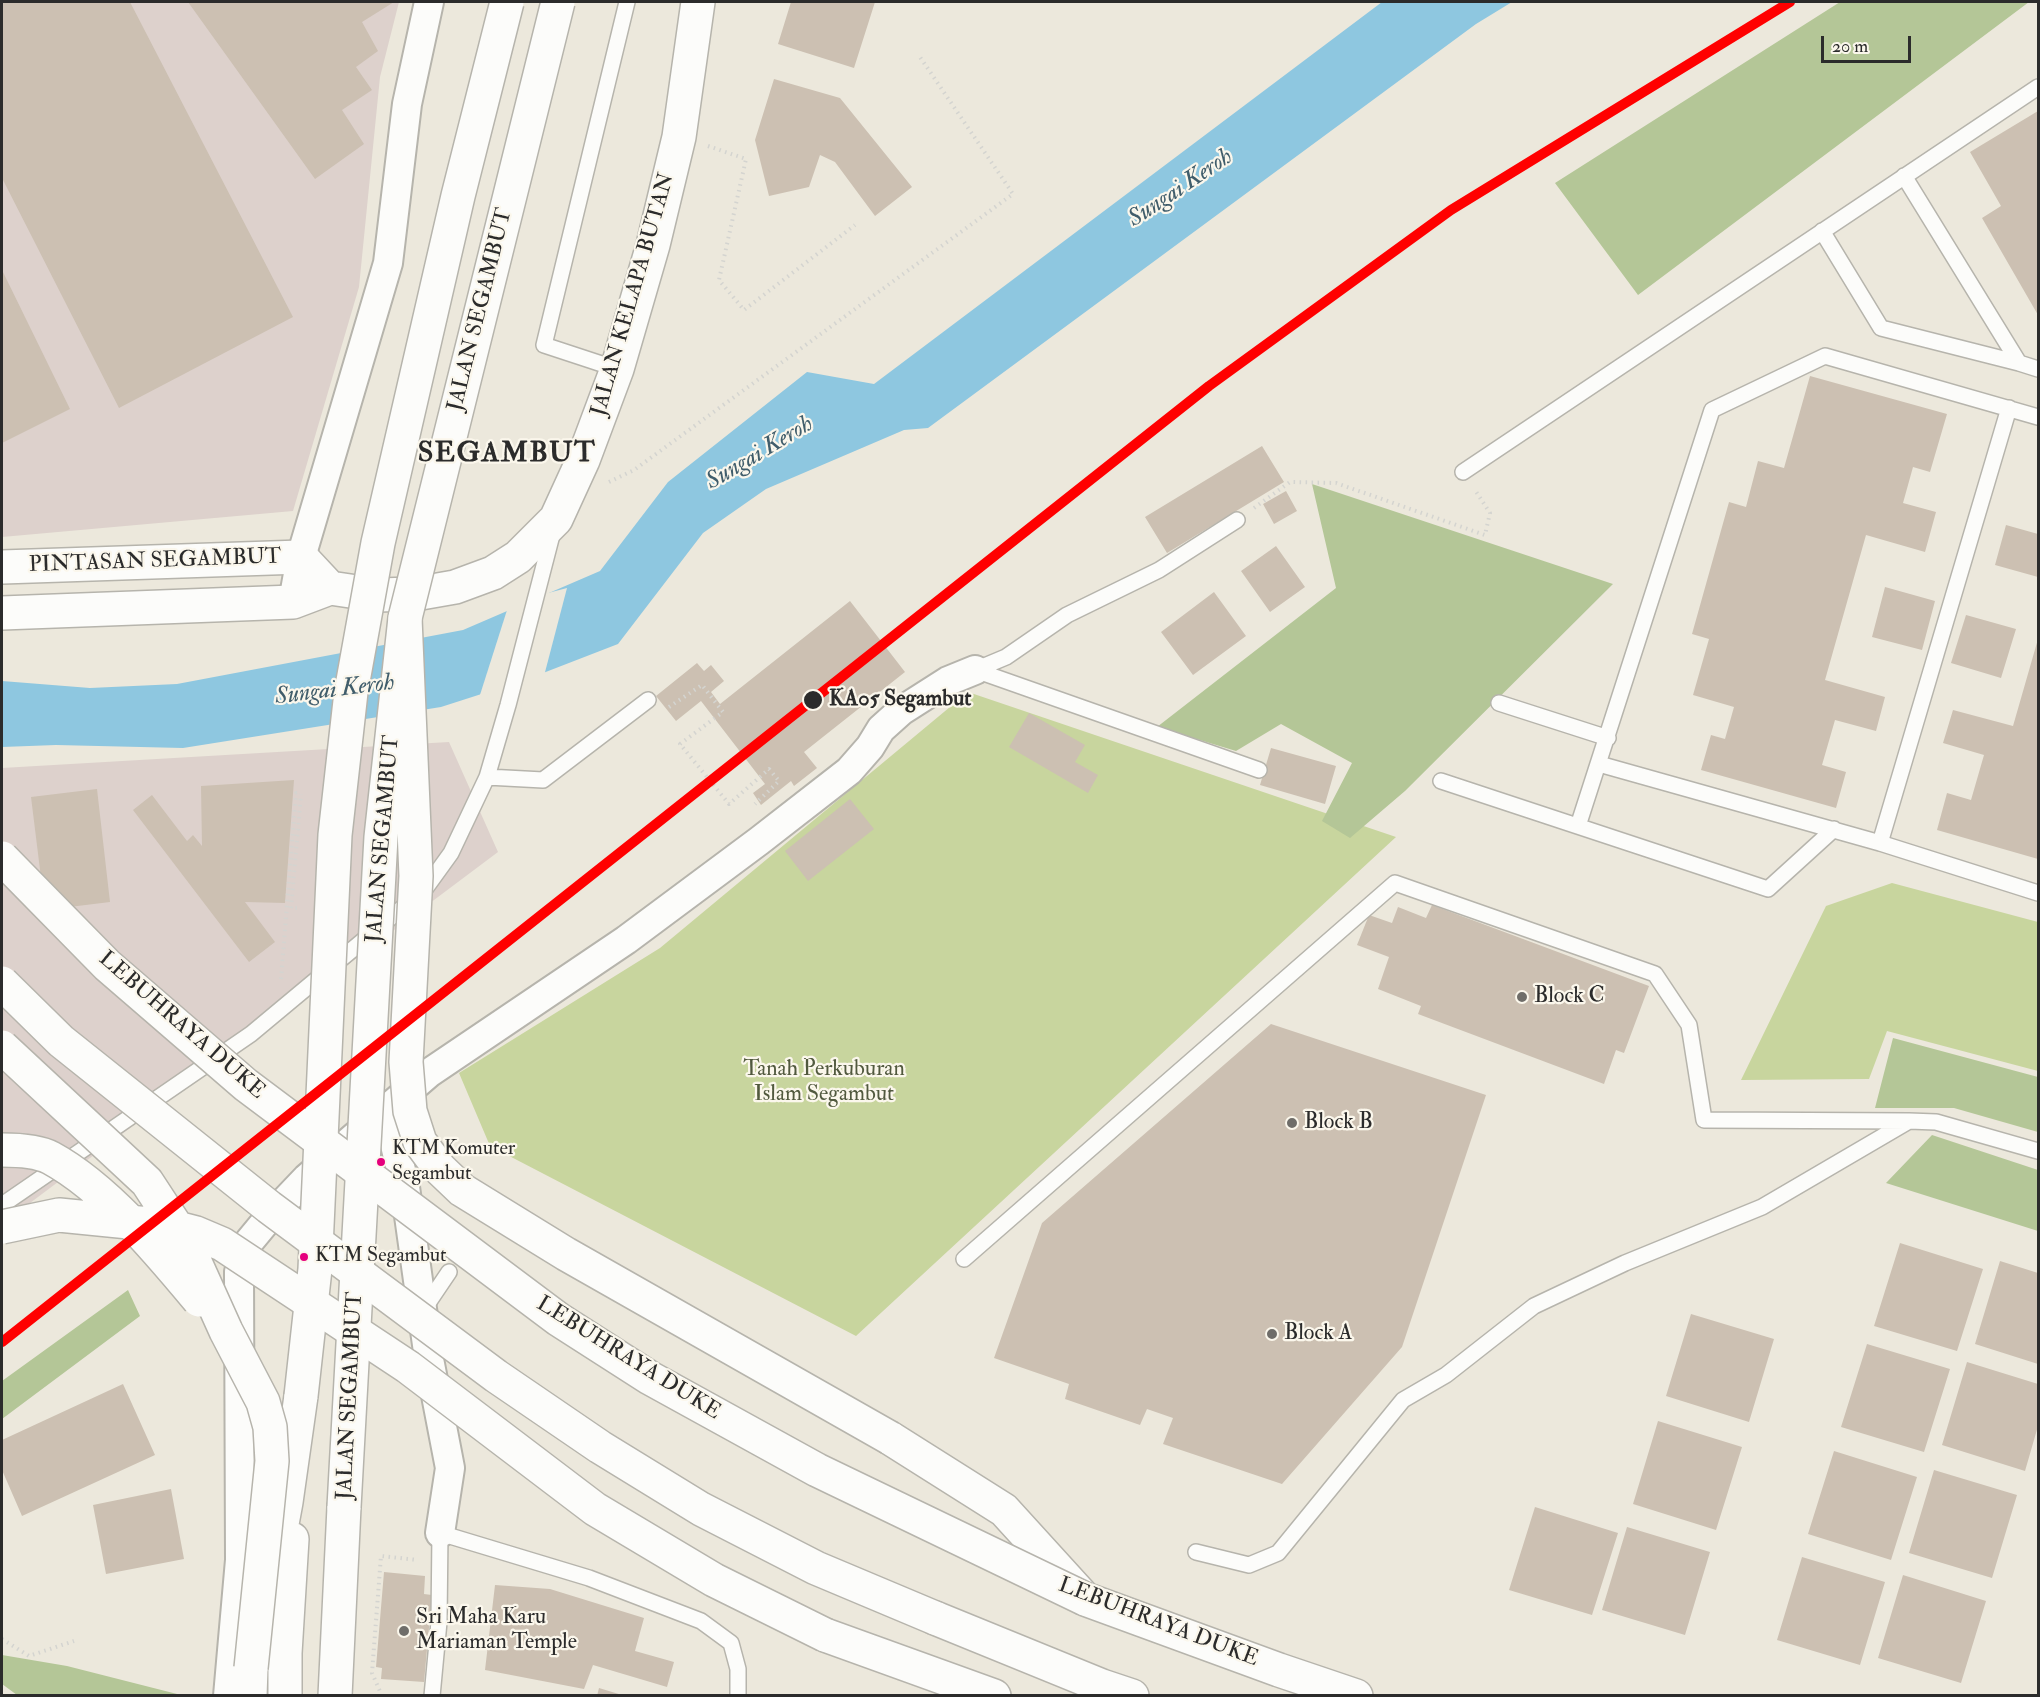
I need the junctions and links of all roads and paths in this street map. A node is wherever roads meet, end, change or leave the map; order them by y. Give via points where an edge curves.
1 (429, 2) edge
2 (507, 2) edge
3 (558, 2) edge
4 (627, 2) edge
5 (698, 2) edge
6 (920, 57) dead end
7 (2038, 87) edge
8 (679, 137) junction
9 (1904, 176) junction
10 (855, 225) dead end
11 (1822, 231) junction
12 (2019, 363) junction
13 (617, 369) junction
14 (2038, 369) edge
15 (2009, 408) junction
16 (2038, 417) edge
17 (1463, 472) joint
18 (570, 490) junction
19 (556, 519) junction
20 (1237, 520) joint
21 (301, 557) junction
22 (2, 567) edge
23 (330, 588) junction
24 (293, 602) junction
25 (2, 614) edge
26 (405, 618) junction
27 (975, 670) junction
28 (648, 700) joint
29 (1499, 703) dead end
30 (1608, 738) junction
31 (1599, 764) junction
32 (1259, 770) dead end
33 (487, 777) junction
34 (776, 777) dead end
35 (1441, 781) dead end
36 (1578, 826) junction
37 (1834, 829) junction
38 (1880, 843) junction
39 (2, 858) edge
40 (2038, 893) edge
41 (297, 909) dead end
42 (2, 983) edge
43 (286, 1005) junction
44 (2, 1047) edge
45 (387, 1111) junction
46 (1909, 1121) junction
47 (2, 1150) edge
48 (2038, 1151) edge
49 (2, 1205) edge
50 (2, 1227) edge
51 (964, 1259) dead end
52 (449, 1272) dead end
53 (422, 1311) junction
54 (226, 1331) junction
55 (301, 1396) junction
56 (440, 1533) junction
57 (1196, 1552) dead end
58 (440, 1562) junction
59 (1085, 1599) junction
60 (2, 1639) edge
61 (74, 1641) dead end
62 (250, 1682) edge
63 (339, 1686) edge
64 (228, 1695) edge
65 (285, 1695) edge
66 (382, 1695) edge
67 (432, 1695) edge
68 (738, 1695) edge
69 (994, 1695) edge
70 (1132, 1695) edge
71 (1356, 1695) edge

1 - 21 street via 407,104 388,263
2 - 55 main road, JALAN SEGAMBUT, bridge via 384,520 351,692 335,835 315,1269
3 - 26 main road, JALAN SEGAMBUT, bridge
4 - 13 lane via 544,345
5 - 8 main road, JALAN KELAPA BUTAN
6 - 18 path via 1013,194 634,470 600,486
7 - 9 lane
8 - 10 path via 746,159 719,280 744,310
8 - 13 main road, JALAN KELAPA BUTAN
9 - 11 lane
9 - 12 lane
11 - 12 lane via 1881,328
11 - 17 lane
12 - 14 lane
13 - 18 main road, JALAN KELAPA BUTAN
15 - 16 lane
15 - 30 lane via 1825,356 1712,410
15 - 38 lane
17 - 20 path via 1490,513 1485,535 1336,483 1290,482
18 - 19 main road, JALAN KELAPA BUTAN
19 - 23 main road, PINTASAN SEGAMBUT via 518,557 493,573 455,587 377,595
19 - 33 lane, JALAN KELAPA BUTAN
20 - 27 lane via 1159,570 1067,615 1006,657
21 - 22 main road, PINTASAN SEGAMBUT
21 - 23 main road, PINTASAN SEGAMBUT
21 - 24 street
23 - 24 main road, PINTASAN SEGAMBUT
24 - 25 main road, PINTASAN SEGAMBUT
26 - 59 main road, bridge via 416,876 406,1062 410,1111 420,1142 462,1190 576,1260 890,1438 1004,1510
26 - 63 main road, JALAN SEGAMBUT, bridge via 381,837
27 - 32 lane
27 - 45 street via 948,681 901,711 881,729 849,771 626,940 429,1072
28 - 33 lane via 543,780
28 - 34 path via 664,711 702,685 723,712 680,744 729,804 769,769
29 - 30 lane
30 - 31 lane
31 - 36 lane
31 - 37 lane
33 - 43 lane, JALAN KELAPA BUTAN via 452,853 424,889
35 - 36 lane
36 - 37 lane via 1767,889
37 - 38 lane
38 - 40 lane
39 - 59 main road, LEBUHRAYA DUKE, bridge via 107,965 246,1085 558,1319 650,1378 818,1470
41 - 43 path via 291,908 301,794 296,793 281,975
42 - 70 main road, bridge via 61,1041 269,1207 496,1377 600,1447 702,1509 816,1568
43 - 49 lane, JALAN KELAPA BUTAN via 251,1035
44 - 54 main road, bridge via 147,1182 185,1240
45 - 53 street via 405,1187
45 - 64 street via 307,1178 267,1220 248,1243 239,1272 240,1560
46 - 48 lane via 1936,1122
46 - 51 lane via 1704,1120 1689,1025 1655,974 1395,883
46 - 57 lane via 1762,1208 1625,1263 1534,1306 1446,1375 1403,1400 1278,1553 1249,1565
47 - 54 main road, bridge via 49,1157 93,1188 157,1250
50 - 69 main road, bridge via 59,1215 169,1226 222,1244 408,1368 596,1509 714,1580 825,1635
52 - 53 lane
53 - 56 street via 450,1468
54 - 62 main road, bridge via 264,1402 270,1427 272,1461
55 - 62 main road, bridge via 284,1512
55 - 65 main road, JALAN SEGAMBUT
56 - 58 lane
56 - 68 lane via 589,1578 700,1621 731,1643 738,1669
58 - 66 path via 381,1556 372,1673
58 - 67 lane
59 - 71 main road, LEBUHRAYA DUKE
60 - 61 path via 29,1656

